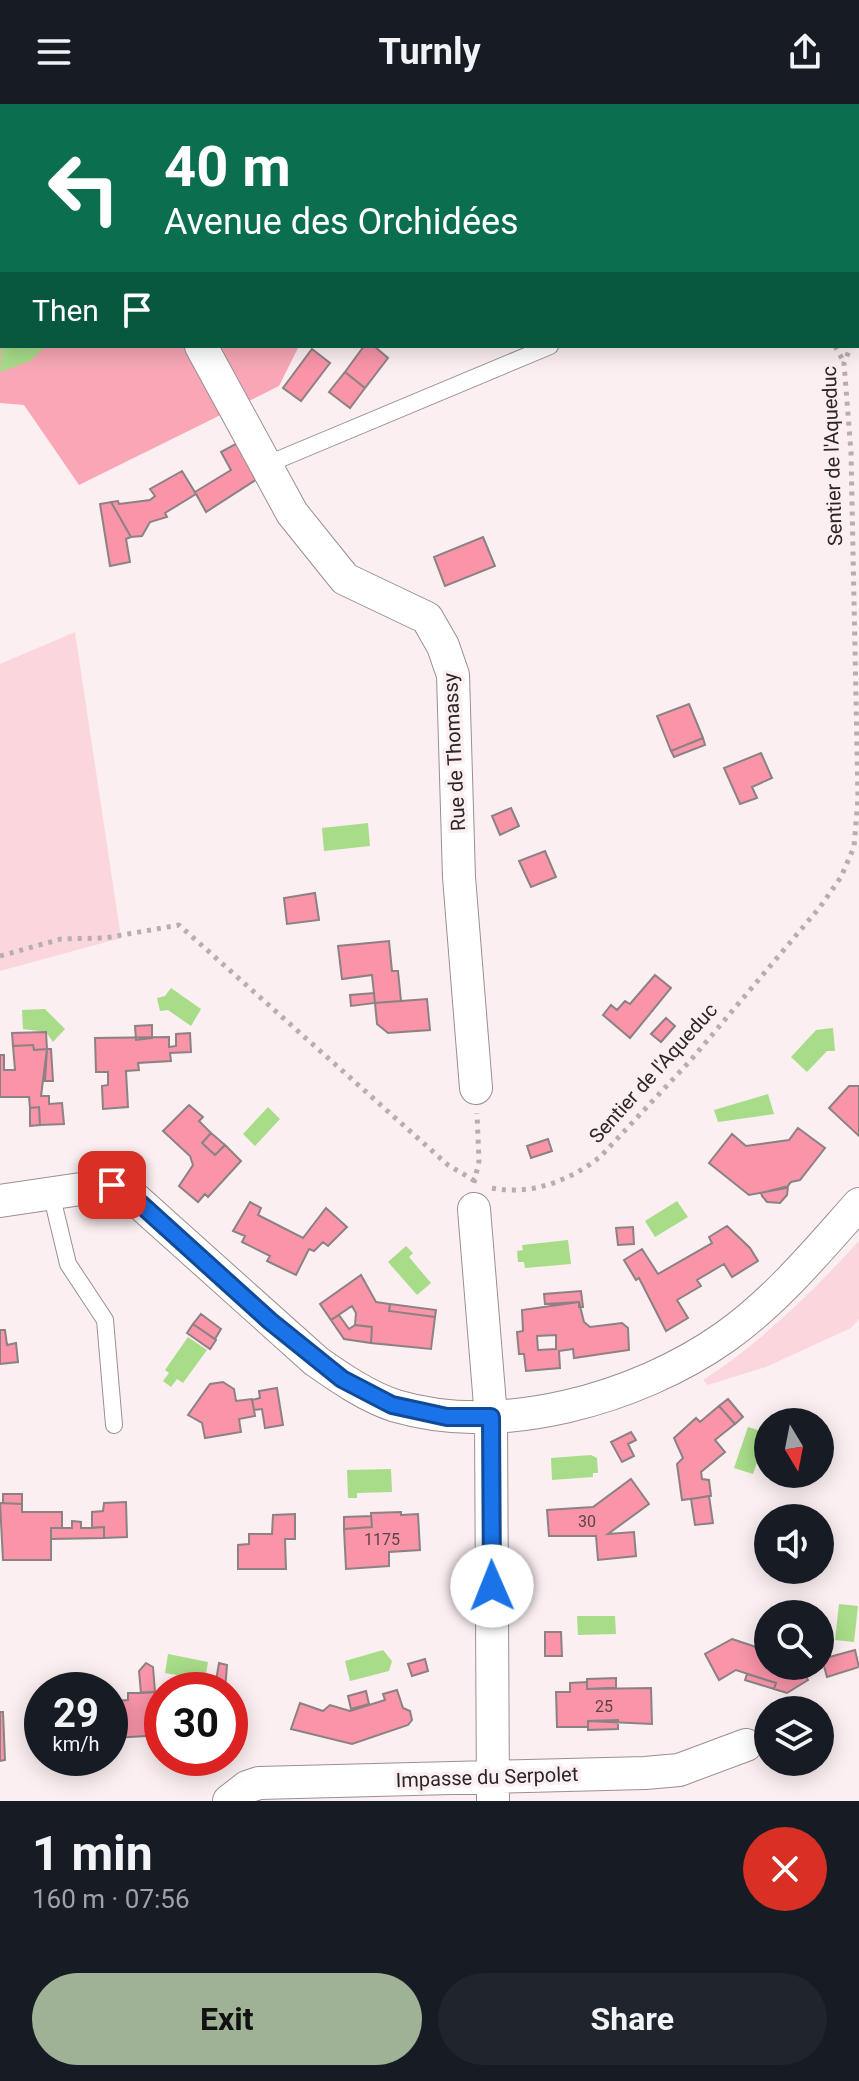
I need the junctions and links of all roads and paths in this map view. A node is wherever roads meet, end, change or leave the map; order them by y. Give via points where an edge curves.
1 (202, 348) edge
2 (545, 348) edge
3 (836, 348) edge
4 (850, 348) edge
5 (844, 363) junction
6 (268, 464) junction
7 (859, 480) edge
8 (851, 481) junction
9 (0, 956) edge
10 (476, 1088) joint
11 (479, 1161) dead end
12 (51, 1193) junction
13 (0, 1201) edge
14 (859, 1204) edge
15 (474, 1209) dead end
16 (491, 1417) junction
17 (114, 1425) dead end
18 (746, 1745) dead end
19 (493, 1789) edge
20 (229, 1801) edge

1 - 6 street, Rue de Thomassy
2 - 6 lane
3 - 5 path
4 - 5 path, Sentier de l'Aqueduc
5 - 8 path, Sentier de l'Aqueduc
6 - 10 street, Rue de Thomassy via 292,513 345,579 419,611 437,632 449,661
7 - 8 path
8 - 9 path, Sentier de l'Aqueduc via 858,700 852,853 799,935 631,1126 575,1175 543,1186 500,1189 448,1165 179,925 105,938 61,939
10 - 11 path
12 - 13 street
12 - 16 street via 123,1188 342,1379 392,1405 447,1417
12 - 17 lane via 68,1264 105,1320
14 - 16 street via 759,1309 694,1358 596,1399
15 - 16 street
16 - 19 street
18 - 19 street, Impasse du Serpolet via 679,1770
19 - 20 street, Impasse du Serpolet via 259,1783

